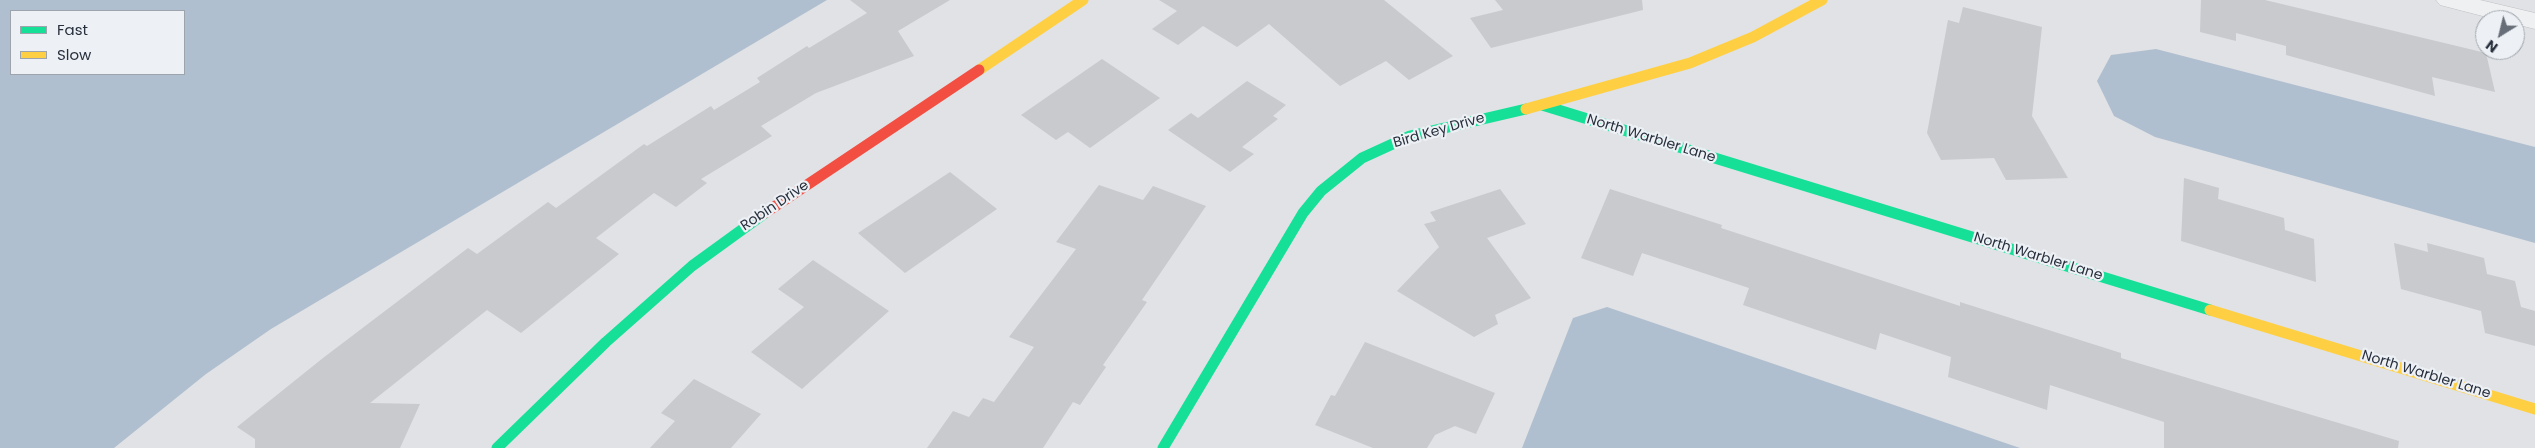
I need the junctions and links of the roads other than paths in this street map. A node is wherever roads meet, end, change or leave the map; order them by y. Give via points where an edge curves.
1 (1083, 0) edge
2 (1822, 0) edge
3 (2448, 0) edge
4 (2535, 21) edge
5 (1542, 105) junction
6 (2535, 409) edge
7 (497, 448) edge
8 (1163, 448) edge

1 - 7 street, Robin Drive via 746,225 692,266 606,342
2 - 5 street, Bird Key Drive via 1752,37 1690,62
3 - 4 street
5 - 6 street, North Warbler Lane
5 - 8 street, Bird Key Drive via 1410,136 1362,158 1333,180 1303,213

